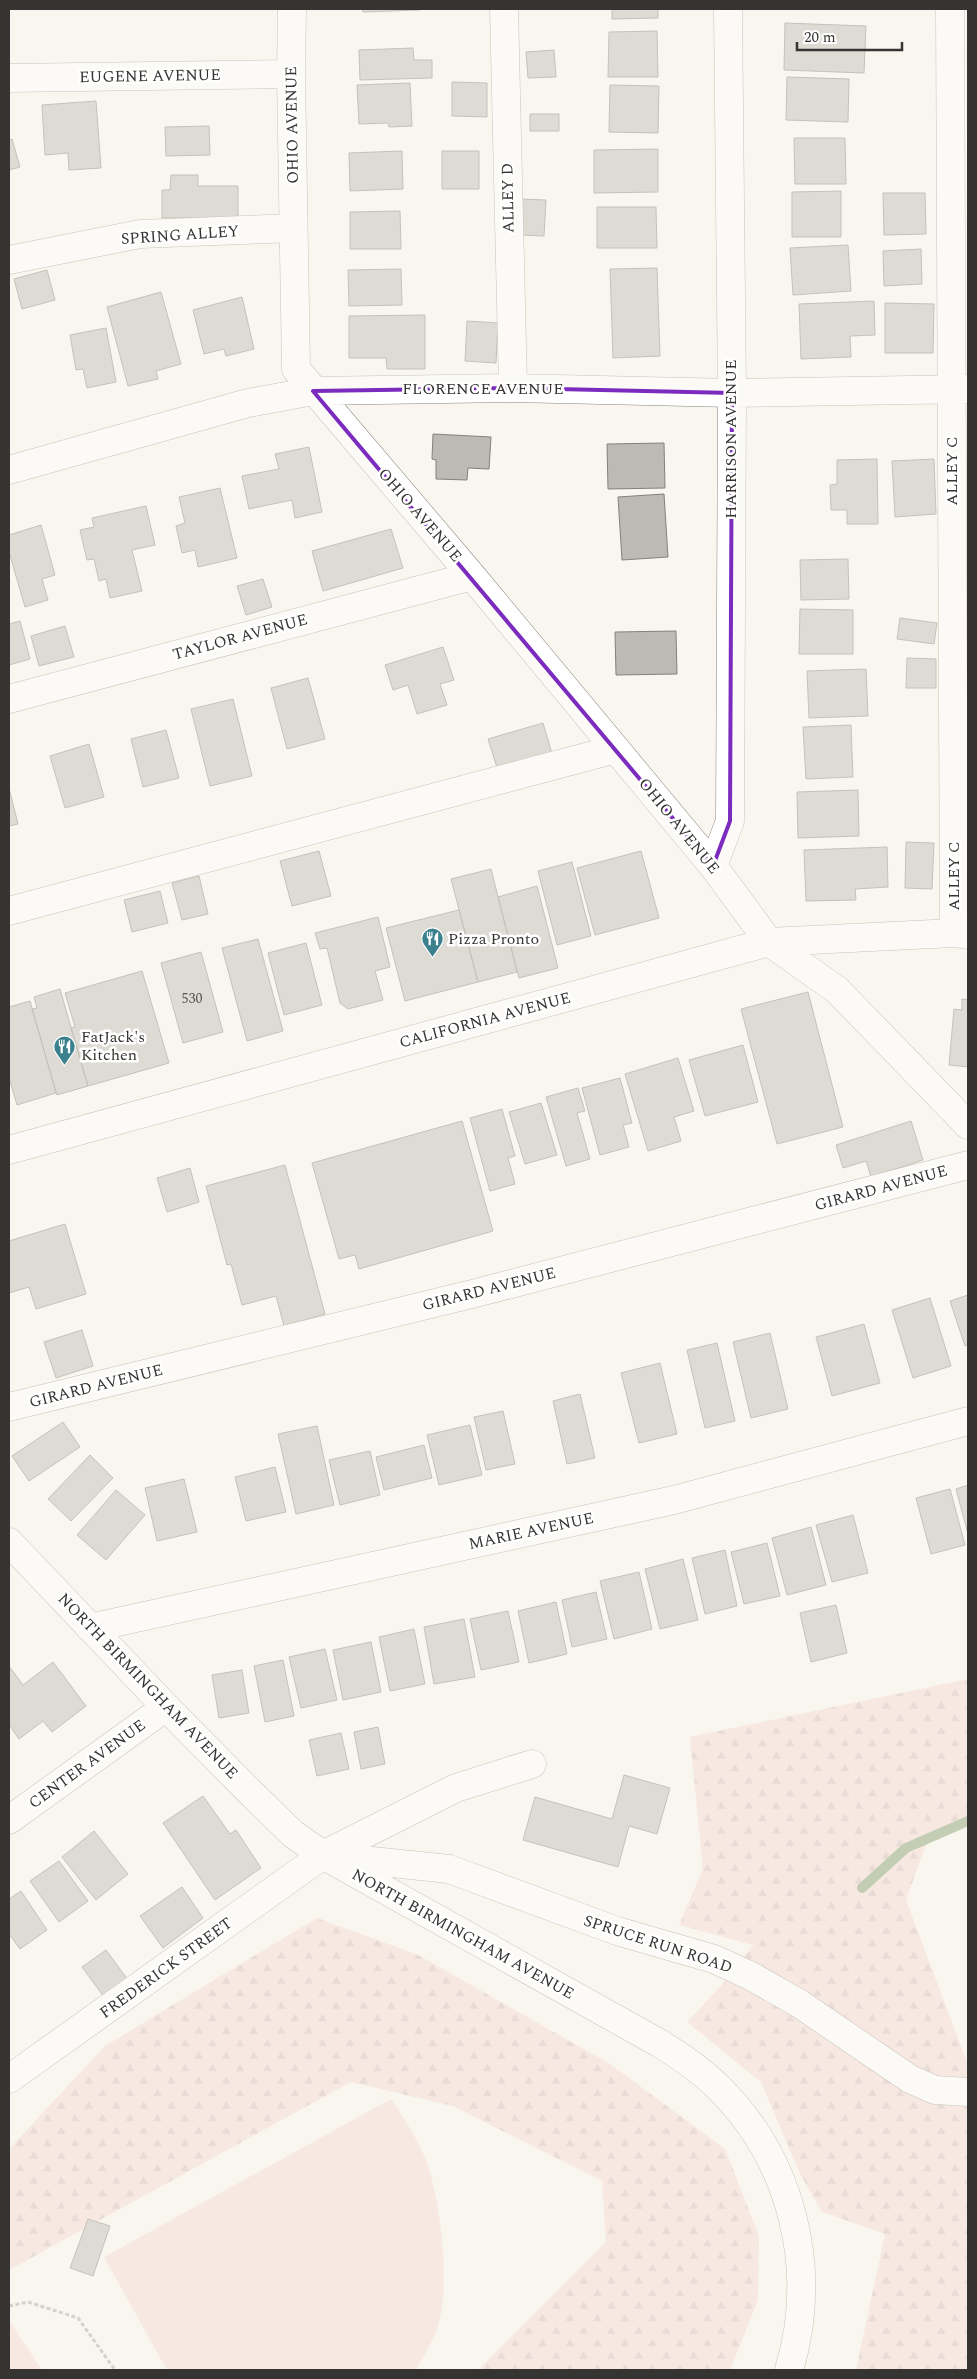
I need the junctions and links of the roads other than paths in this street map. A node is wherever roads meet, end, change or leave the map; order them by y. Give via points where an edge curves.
1 (292, 9) edge
2 (504, 9) edge
3 (728, 9) edge
4 (950, 9) edge
5 (291, 74) junction
6 (9, 78) edge
7 (294, 228) junction
8 (9, 260) edge
9 (513, 388) junction
10 (960, 389) edge
11 (313, 391) junction
12 (732, 393) junction
13 (9, 470) edge
14 (472, 576) junction
15 (9, 699) edge
16 (616, 749) junction
17 (713, 866) junction
18 (9, 912) edge
19 (961, 934) edge
20 (769, 942) junction
21 (968, 1125) edge
22 (9, 1150) edge
23 (968, 1165) edge
24 (9, 1407) edge
25 (968, 1420) edge
26 (9, 1542) edge
27 (90, 1628) junction
28 (166, 1708) junction
29 (532, 1764) dead end
30 (9, 1820) edge
31 (323, 1855) junction
32 (9, 2079) edge
33 (968, 2092) edge
34 (789, 2370) edge

1 - 5 street, OHIO AVENUE
2 - 9 street, ALLEY D
3 - 12 street, HARRISON AVENUE
4 - 10 street, ALLEY C
5 - 6 street, EUGENE AVENUE
5 - 7 street, OHIO AVENUE
7 - 8 street, SPRING ALLEY via 140,234
7 - 11 street, OHIO AVENUE via 296,369
9 - 11 street, FLORENCE AVENUE
9 - 12 street, FLORENCE AVENUE
10 - 12 street, FLORENCE AVENUE
10 - 19 street, ALLEY C
11 - 13 street, FLORENCE AVENUE via 248,403
11 - 14 street, OHIO AVENUE
12 - 17 street, HARRISON AVENUE via 730,821
14 - 15 street, TAYLOR AVENUE
14 - 16 street, OHIO AVENUE
16 - 17 street, OHIO AVENUE
16 - 18 street
17 - 20 street, OHIO AVENUE
19 - 20 street, CALIFORNIA AVENUE
20 - 21 street, OHIO AVENUE via 837,990
20 - 22 street, CALIFORNIA AVENUE
23 - 24 street, GIRARD AVENUE via 476,1293
25 - 27 street, MARIE AVENUE via 674,1500
26 - 27 street, NORTH BIRMINGHAM AVENUE
27 - 28 street, NORTH BIRMINGHAM AVENUE
28 - 30 street, CENTER AVENUE
28 - 31 street, NORTH BIRMINGHAM AVENUE via 293,1834
29 - 31 street, FREDERICK STREET via 456,1788
31 - 32 street, FREDERICK STREET
31 - 33 street, SPRUCE RUN ROAD via 449,1869 617,1931 714,1959 800,2004 910,2079 935,2090
31 - 34 street, NORTH BIRMINGHAM AVENUE via 659,2043 690,2063 742,2113 779,2175 799,2245 801,2316

